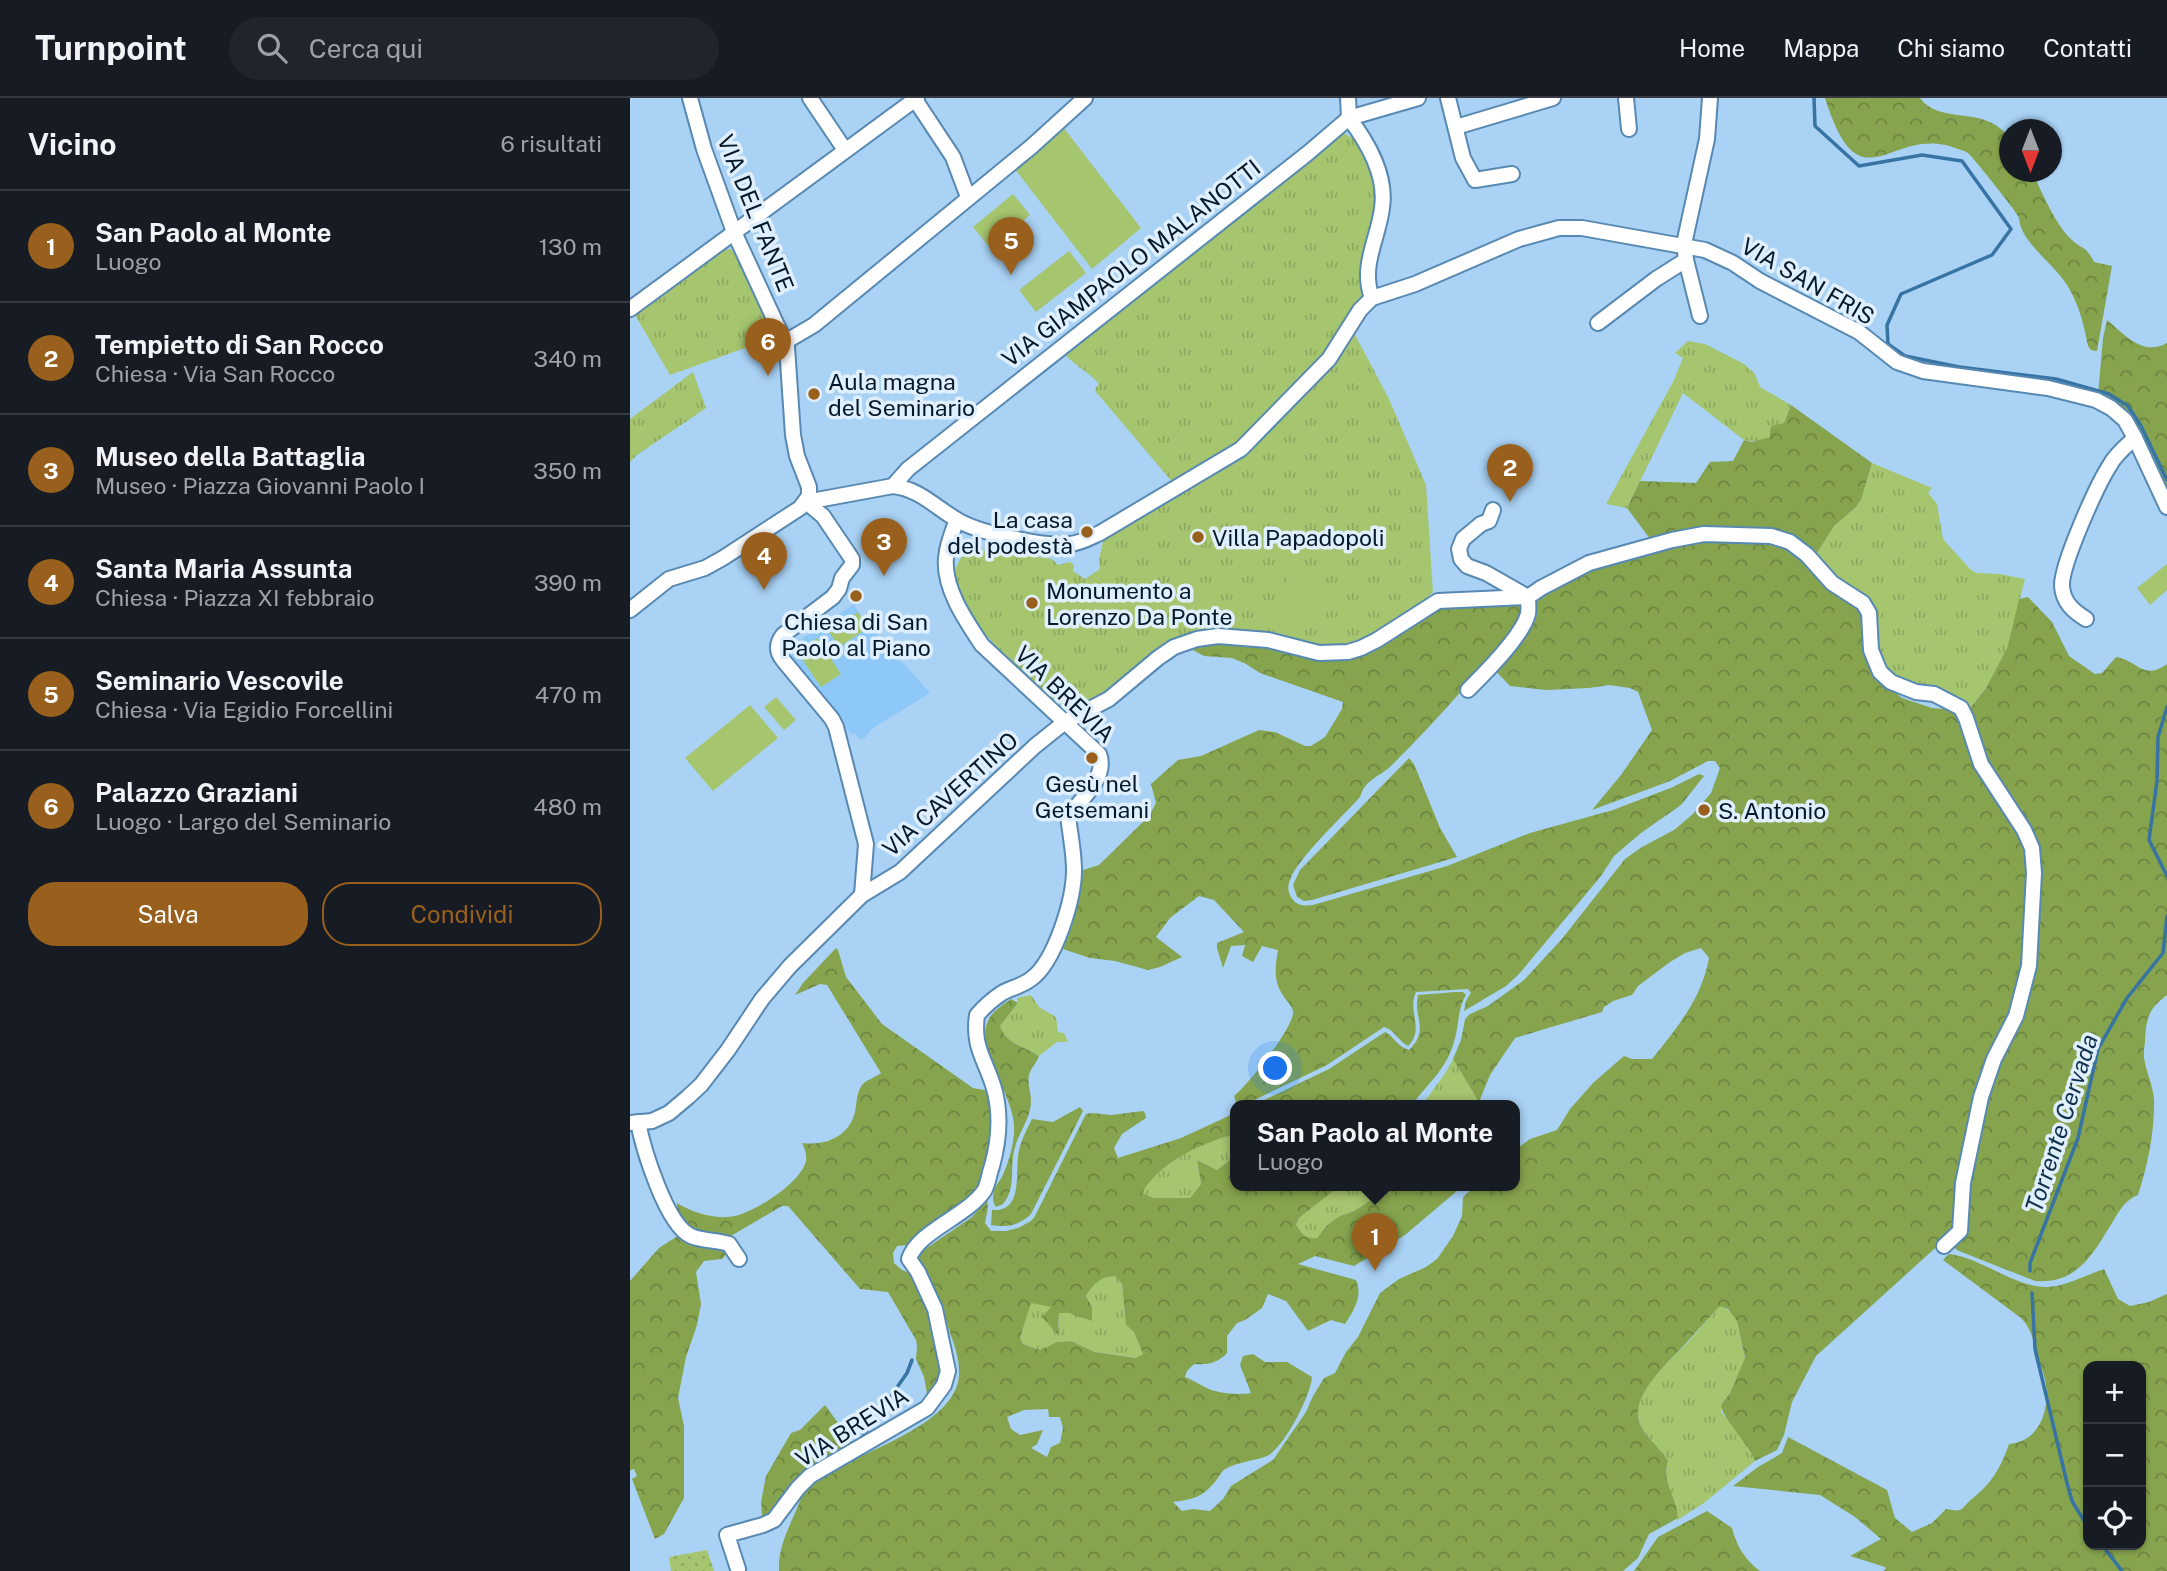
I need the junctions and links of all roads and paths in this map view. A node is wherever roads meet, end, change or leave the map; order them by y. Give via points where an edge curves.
1 (690, 98) edge
2 (810, 98) edge
3 (1085, 98) edge
4 (1348, 98) edge
5 (1418, 98) edge
6 (1448, 98) edge
7 (1553, 98) edge
8 (1626, 98) edge
9 (1710, 98) edge
10 (915, 99) edge
11 (1349, 118) junction
12 (1456, 127) junction
13 (1629, 128) dead end
14 (845, 150) junction
15 (1512, 174) dead end
16 (968, 197) junction
17 (734, 232) junction
18 (1684, 244) junction
19 (1686, 260) junction
20 (1372, 298) junction
21 (630, 309) edge
22 (1700, 316) dead end
23 (1598, 323) dead end
24 (785, 342) junction
25 (2136, 438) junction
26 (893, 485) junction
27 (808, 494) junction
28 (2167, 507) edge
29 (1493, 510) dead end
30 (957, 520) junction
31 (1528, 597) junction
32 (630, 610) edge
33 (2086, 619) dead end
34 (1468, 690) dead end
35 (1065, 722) junction
36 (862, 895) junction
37 (634, 1122) edge
38 (1944, 1246) dead end
39 (738, 1259) dead end
40 (738, 1569) dead end

1 - 17 street, VIA DEL FANTE
2 - 14 street
3 - 16 street
4 - 11 street
5 - 11 street
6 - 12 street
7 - 12 street
8 - 13 street
9 - 18 street via 1707,139
10 - 14 street
10 - 16 street via 953,157
11 - 20 street via 1380,174 1382,189 1382,211 1368,264
11 - 26 street, VIA GIAMPAOLO MALANOTTI
12 - 15 street via 1463,158 1475,180
14 - 17 street
16 - 24 street via 814,325
17 - 21 street
17 - 24 street, VIA DEL FANTE
18 - 19 street
18 - 20 street, VIA SAN FRIS via 1559,228
18 - 25 street, VIA SAN FRIS via 1733,263 1859,332 1889,357 1913,363 1923,371 2048,387 2096,400 2125,420
19 - 22 street
19 - 23 street
20 - 30 street via 1329,359 1241,449 1100,533 1060,545 996,535
24 - 27 street, VIA DEL FANTE via 794,445
25 - 28 street, VIA SAN FRIS
25 - 33 street via 2109,466 2067,561 2064,598
26 - 27 street
26 - 30 street via 915,492
27 - 32 street via 723,558 669,579
27 - 36 street via 852,559 852,567 833,597 782,635 778,650 836,727 866,844
29 - 31 street via 1489,521 1464,539 1461,559
30 - 35 street, VIA BREVIA via 946,556 954,594 982,645
31 - 34 street via 1522,626
31 - 35 street, VIA CAVERTINO via 1438,601 1377,640 1348,652 1319,653 1239,637 1197,639 1174,647 1109,699
31 - 38 street via 1589,564 1672,540 1704,534 1771,536 1790,542 1832,583 1863,603 1869,613 1871,650 1891,682 1934,694 1961,708 1981,764 2032,848 2034,873 2029,966 2016,1016 1981,1097 1960,1231
35 - 36 street, VIA CAVERTINO via 900,872
35 - 40 street, VIA BREVIA via 1103,763 1101,773 1068,816 1074,869 1064,926 1033,978 1002,993 977,1015 976,1041 995,1091 999,1119 985,1191 927,1237 909,1259 935,1308 948,1371 944,1385 927,1408 810,1476 775,1520 727,1535
36 - 37 street, VIA CAVERTINO via 762,999 701,1085 669,1113 652,1121
37 - 39 street via 680,1229 693,1237 729,1244

